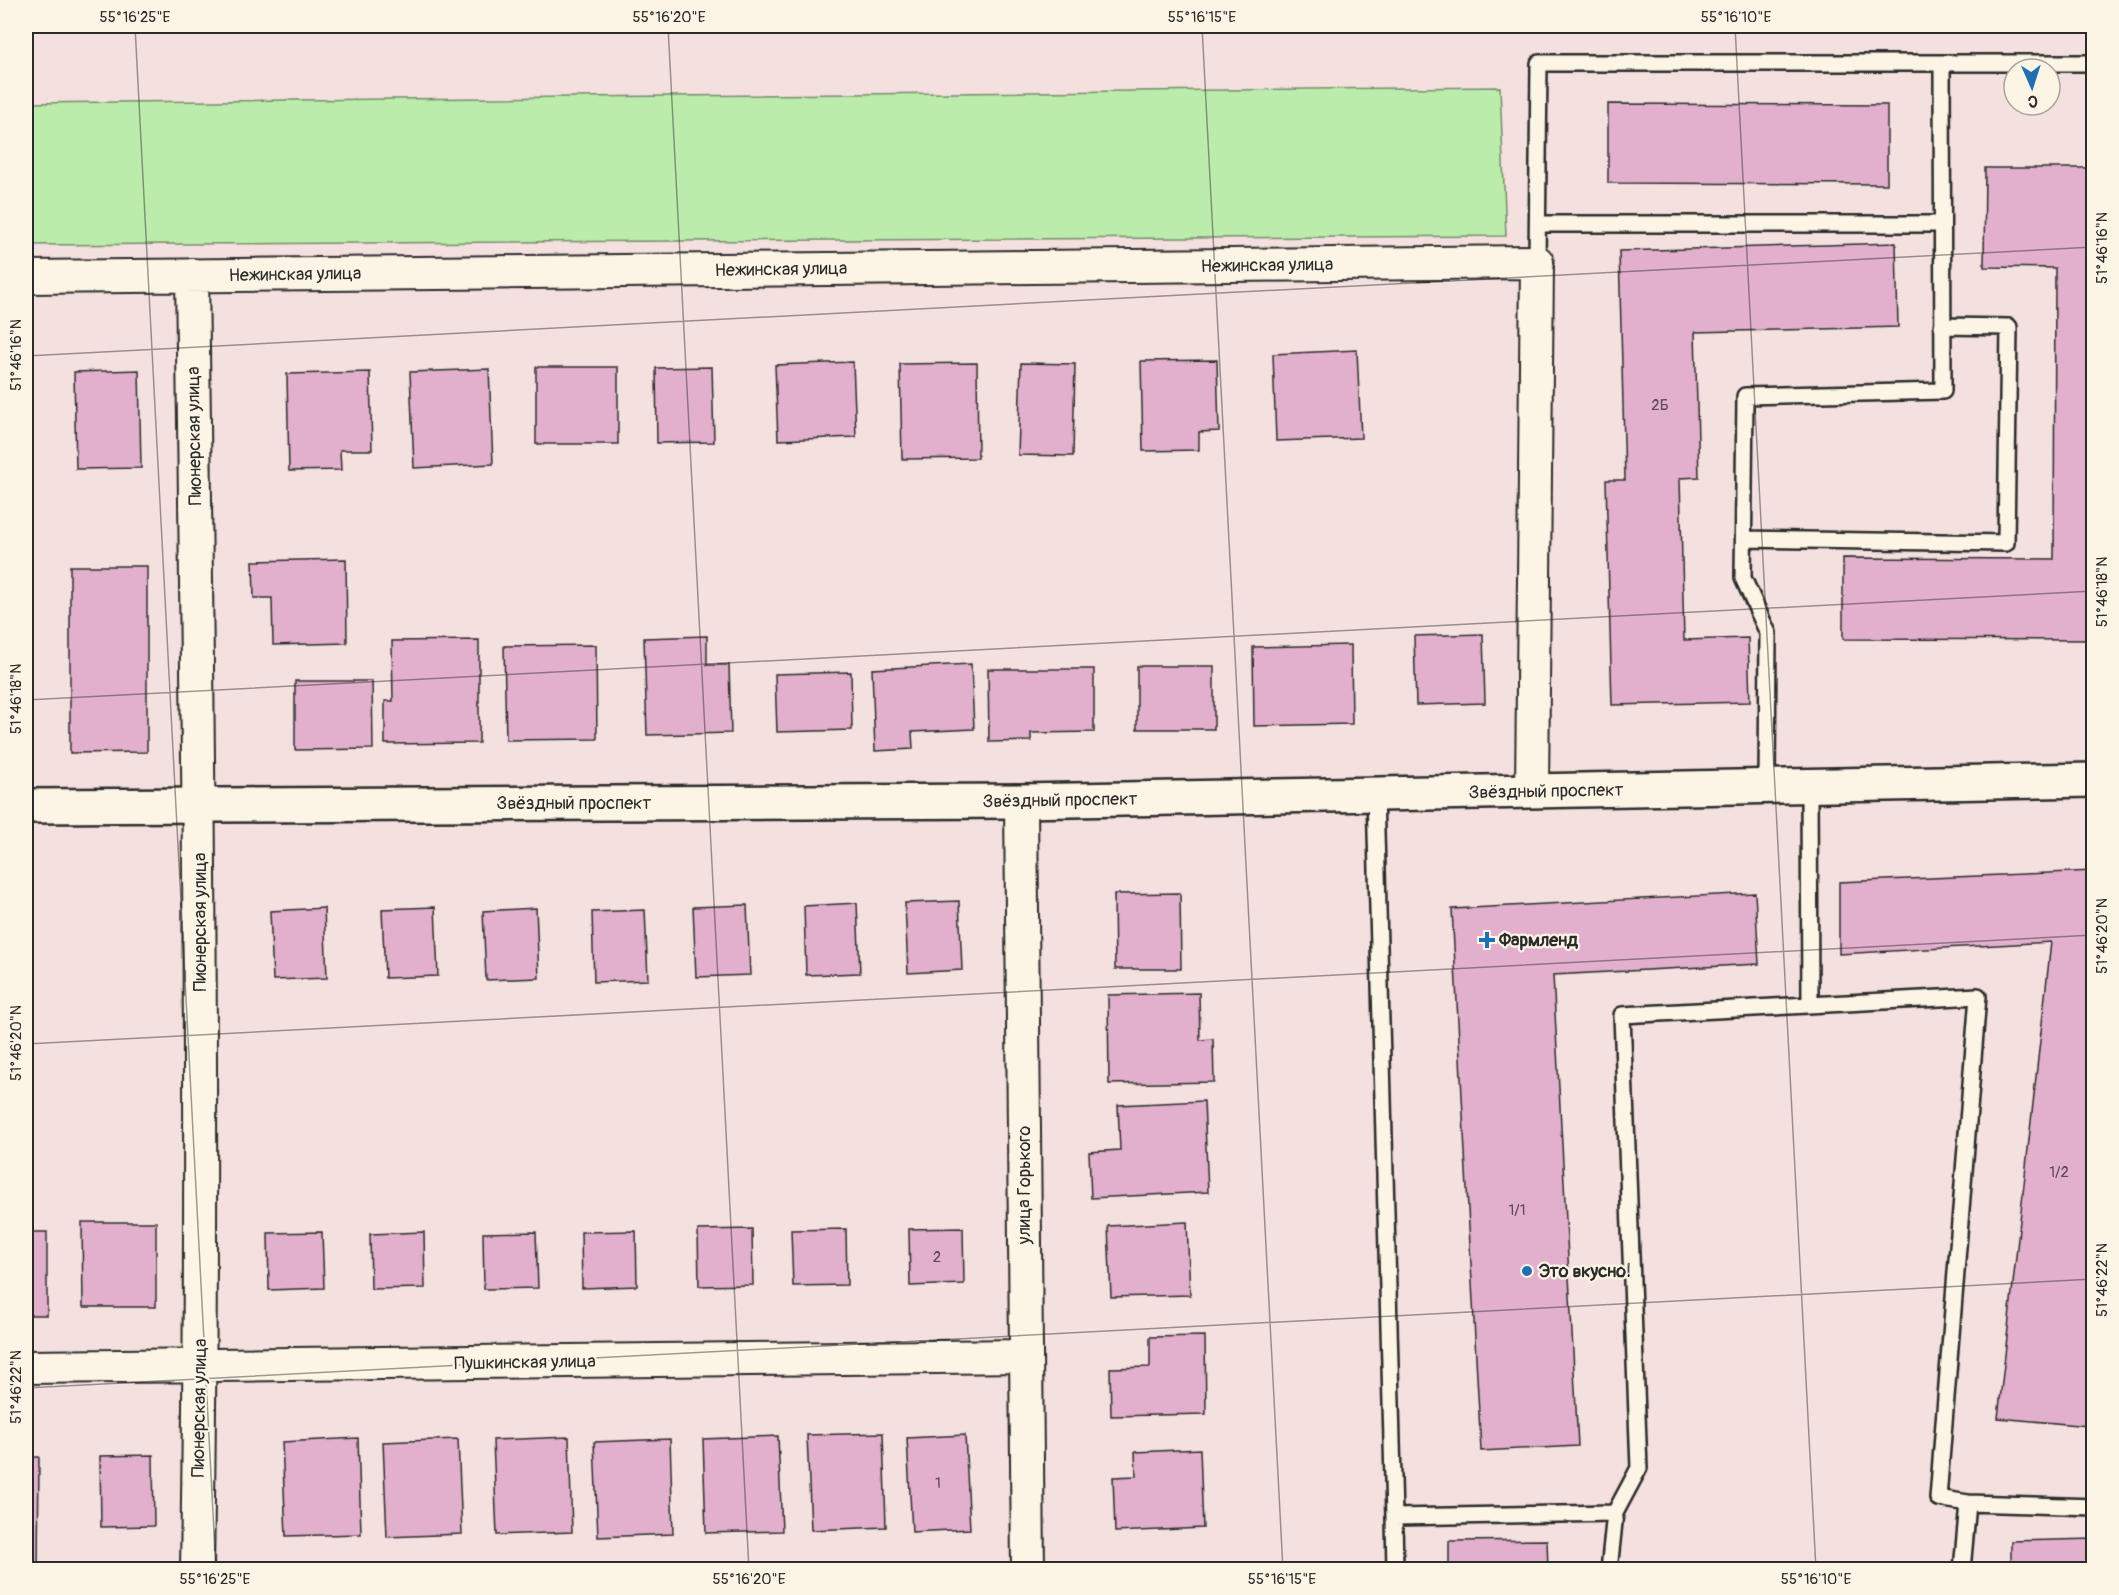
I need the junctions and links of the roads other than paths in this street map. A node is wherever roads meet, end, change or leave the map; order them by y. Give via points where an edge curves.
1 (1942, 63) junction
2 (2094, 63) edge
3 (1942, 224) junction
4 (1538, 225) junction
5 (1537, 262) junction
6 (192, 275) junction
7 (26, 277) edge
8 (1942, 326) junction
9 (1744, 539) junction
10 (2094, 780) edge
11 (1809, 787) junction
12 (1767, 788) junction
13 (1532, 791) junction
14 (1375, 794) junction
15 (1021, 801) junction
16 (200, 805) junction
17 (26, 806) edge
18 (1810, 1005) junction
19 (1025, 1356) junction
20 (200, 1366) junction
21 (26, 1367) edge
22 (1968, 1503) junction
23 (2094, 1507) edge
24 (1615, 1513) junction
25 (1395, 1517) junction
26 (197, 1569) edge
27 (1028, 1569) edge
28 (1395, 1569) edge
29 (1610, 1569) edge
30 (1962, 1569) edge

1 - 2 lane
1 - 3 lane
1 - 4 lane via 1539,63
3 - 4 lane
3 - 8 lane
4 - 5 lane
5 - 6 street, Нежинская улица
5 - 13 street
6 - 7 street, Нежинская улица
6 - 16 street, Пионерская улица
8 - 9 lane via 1943,392 1745,396
8 - 9 lane via 2009,327 2006,543
9 - 12 lane via 1743,578 1768,633
10 - 11 street, Звёздный проспект
11 - 12 street, Звёздный проспект
11 - 18 lane
12 - 13 street, Звёздный проспект
13 - 14 street, Звёздный проспект
14 - 15 street, Звёздный проспект
14 - 25 lane
15 - 16 street, Звёздный проспект
15 - 19 street, улица Горького
16 - 17 street, Звёздный проспект
16 - 20 street, Пионерская улица
18 - 22 lane via 1978,996 1938,1498
18 - 24 lane via 1622,1015 1639,1468
19 - 20 street, Пушкинская улица
19 - 27 street, улица Горького
20 - 21 street, Пушкинская улица
20 - 26 street, Пионерская улица
22 - 23 lane
22 - 30 lane
24 - 25 lane
24 - 29 lane
25 - 28 lane

